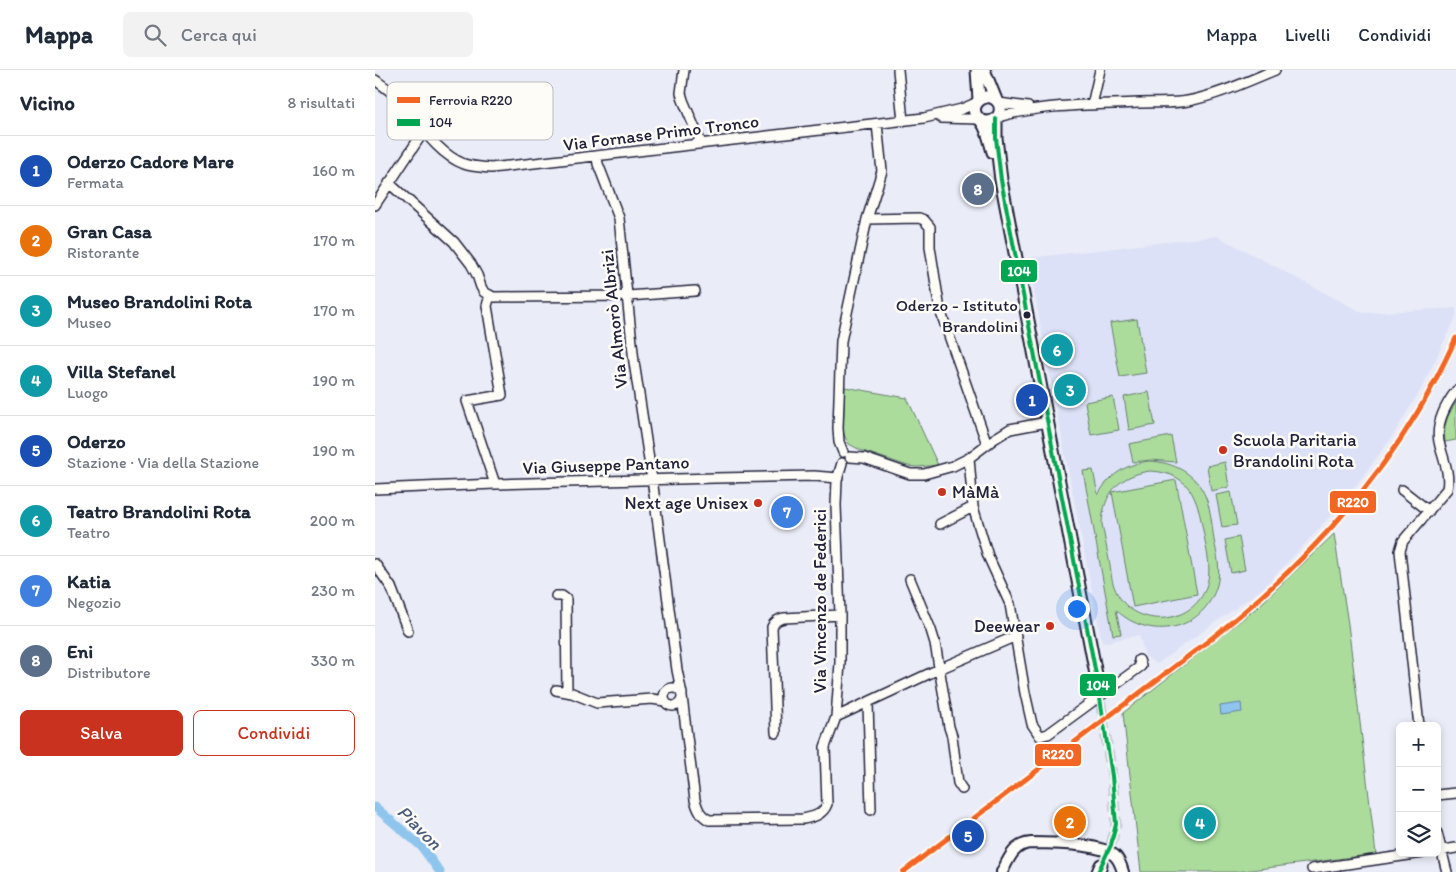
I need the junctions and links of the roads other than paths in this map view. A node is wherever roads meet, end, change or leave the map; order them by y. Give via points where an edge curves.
1 (684, 70) edge
2 (898, 70) edge
3 (977, 70) edge
4 (984, 70) edge
5 (1100, 70) edge
6 (1275, 70) edge
7 (375, 80) edge
8 (387, 89) edge
9 (997, 101) junction
10 (977, 102) junction
11 (1092, 105) junction
12 (1046, 108) junction
13 (924, 118) junction
14 (997, 118) junction
15 (980, 120) junction
16 (903, 121) junction
17 (877, 124) junction
18 (418, 140) edge
19 (433, 140) edge
20 (701, 144) junction
21 (597, 157) junction
22 (1001, 180) junction
23 (389, 183) junction
24 (375, 205) edge
25 (867, 219) junction
26 (695, 291) dead end
27 (490, 295) junction
28 (628, 296) junction
29 (1456, 391) edge
30 (1047, 422) junction
31 (987, 444) junction
32 (847, 454) junction
33 (969, 458) junction
34 (838, 478) junction
35 (652, 480) junction
36 (495, 484) junction
37 (375, 489) edge
38 (1402, 490) dead end
39 (973, 507) junction
40 (1429, 511) junction
41 (940, 524) dead end
42 (375, 564) edge
43 (910, 579) dead end
44 (557, 596) dead end
45 (840, 616) junction
46 (408, 631) dead end
47 (1016, 636) junction
48 (1139, 660) dead end
49 (939, 669) junction
50 (677, 670) junction
51 (1098, 685) tunnel mouth
52 (556, 690) dead end
53 (567, 692) junction
54 (667, 694) junction
55 (682, 696) junction
56 (868, 703) junction
57 (675, 706) junction
58 (836, 717) junction
59 (685, 718) junction
60 (1419, 722) edge
61 (776, 733) dead end
62 (962, 789) dead end
63 (1456, 793) edge
64 (1441, 795) edge
65 (871, 810) dead end
66 (1456, 848) edge
67 (1441, 851) edge
68 (1441, 856) edge
69 (1396, 857) edge
70 (1312, 869) dead end
71 (1002, 872) edge
72 (1123, 872) edge
73 (1447, 872) edge

1 - 20 street via 681,93
2 - 16 street
3 - 10 main road
4 - 9 main road
5 - 11 street
6 - 11 street via 1217,93 1186,101
7 - 8 street, Via Fornase Primo Tronco
9 - 10 main road via 989,97
9 - 12 street
9 - 14 main road via 1000,110
10 - 13 street, Via Fornase Primo Tronco
10 - 15 main road via 975,113
11 - 12 street
12 - 14 street
13 - 15 street, Via Fornase Primo Tronco
13 - 16 street, Via Fornase Primo Tronco
14 - 15 main road via 989,122
14 - 22 main road
15 - 22 main road
16 - 17 street, Via Fornase Primo Tronco
17 - 20 street, Via Fornase Primo Tronco
17 - 25 street via 882,170
18 - 23 street
19 - 21 street, Via Fornase Primo Tronco via 452,158 491,168
20 - 21 street, Via Fornase Primo Tronco
21 - 28 street, Via Almorò Albrizi via 619,218
22 - 30 main road
23 - 24 street
23 - 27 street via 454,242 471,264 481,287
25 - 31 street via 919,218 928,223 940,310
25 - 32 street via 841,341 838,428 839,442
26 - 28 street
27 - 28 street via 498,298
27 - 36 street via 487,306 502,395 467,400
28 - 35 street, Via Almorò Albrizi via 634,362
29 - 40 street via 1441,416 1439,426 1439,444 1449,478 1447,489
30 - 31 street via 1010,429
30 - 51 main road
31 - 33 street
32 - 33 street via 917,475 953,466
32 - 34 street, Via Vincenzo de Federici via 838,457 842,463
33 - 39 street
34 - 35 street, Via Giuseppe Pantano
34 - 45 street, Via Vincenzo de Federici
35 - 36 street, Via Giuseppe Pantano
35 - 50 street, Via Almorò Albrizi
36 - 37 street, Via Giuseppe Pantano
38 - 40 street
39 - 41 street
39 - 47 street via 988,556 1010,604
40 - 60 street via 1403,541 1400,551
42 - 46 street via 391,587
43 - 49 street via 931,630
44 - 53 street via 566,599
45 - 58 street, Via Vincenzo de Federici
45 - 61 street via 784,618 778,619 772,627
47 - 48 street via 1032,724 1040,736 1048,734 1141,666
47 - 49 street
49 - 56 street
49 - 62 street via 958,783
50 - 54 street via 677,678
50 - 55 street, Via Vincenzo de Federici
52 - 53 street
53 - 54 street via 597,703 652,699
54 - 55 street via 676,688
54 - 57 street via 669,705
55 - 57 street
55 - 59 street, Via Vincenzo de Federici
56 - 58 street
56 - 65 street
57 - 59 street
58 - 59 street, Via Vincenzo de Federici via 825,747 827,804 822,813 803,819 709,820 699,813 695,800
63 - 64 street
66 - 67 street
68 - 73 street
69 - 70 street
71 - 72 street via 1011,853 1025,843 1093,846 1113,854

